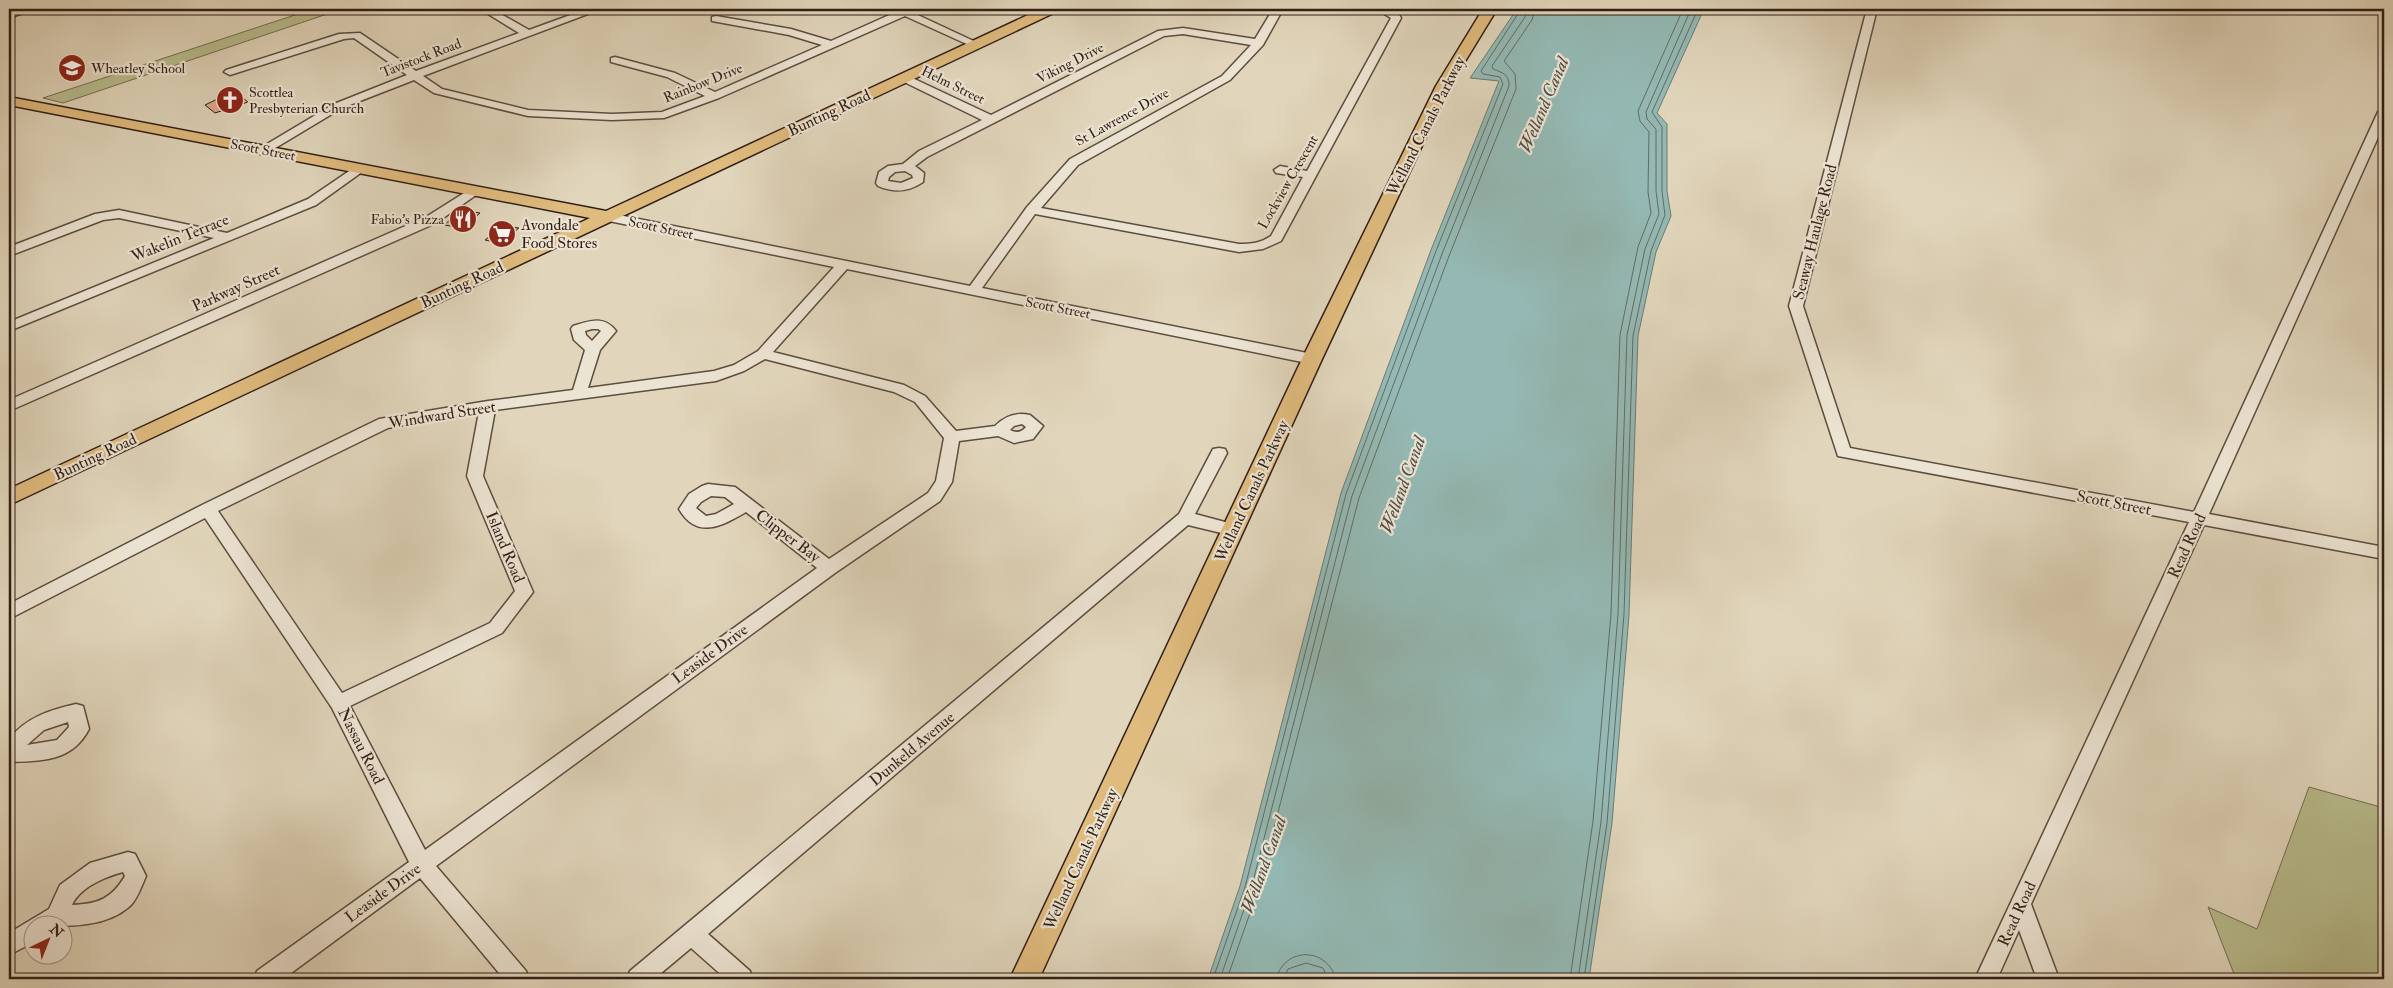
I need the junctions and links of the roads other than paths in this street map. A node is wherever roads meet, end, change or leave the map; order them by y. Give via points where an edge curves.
1 (29, 9) edge
2 (485, 9) edge
3 (596, 9) edge
4 (1051, 9) edge
5 (1278, 9) edge
6 (1381, 9) edge
7 (1490, 9) edge
8 (1872, 9) edge
9 (901, 10) edge
10 (9, 15) edge
11 (716, 19) dead end
12 (528, 34) junction
13 (1259, 43) junction
14 (975, 44) junction
15 (832, 45) junction
16 (615, 60) dead end
17 (230, 72) dead end
18 (416, 75) junction
19 (904, 78) junction
20 (714, 96) junction
21 (9, 101) edge
22 (2384, 112) edge
23 (990, 119) junction
24 (264, 150) junction
25 (907, 167) dead end
26 (358, 169) junction
27 (1280, 170) dead end
28 (1311, 175) junction
29 (472, 192) junction
30 (532, 203) junction
31 (1032, 210) junction
32 (609, 217) junction
33 (229, 237) junction
34 (546, 245) junction
35 (9, 252) edge
36 (843, 265) junction
37 (973, 291) junction
38 (9, 327) edge
39 (593, 350) dead end
40 (763, 354) junction
41 (1312, 359) junction
42 (579, 394) junction
43 (9, 406) edge
44 (488, 406) junction
45 (1000, 431) dead end
46 (952, 437) junction
47 (1844, 452) joint
48 (1220, 453) dead end
49 (9, 498) edge
50 (746, 504) dead end
51 (208, 509) junction
52 (1185, 518) junction
53 (2199, 519) junction
54 (1234, 530) junction
55 (2384, 553) edge
56 (829, 568) junction
57 (9, 612) edge
58 (339, 703) junction
59 (422, 864) junction
60 (2021, 905) junction
61 (692, 934) junction
62 (22, 937) edge
63 (9, 945) edge
64 (265, 979) edge
65 (518, 979) edge
66 (638, 979) edge
67 (742, 979) edge
68 (1024, 979) edge
69 (1986, 979) edge
70 (2048, 979) edge

1 - 10 street
2 - 12 street
3 - 12 street, Tavistock Road
4 - 14 main road, Bunting Road
5 - 13 street, St Lawrence Drive
6 - 28 street, Lockview Crescent via 1396,18
7 - 41 main road, Welland Canals Parkway via 1442,86
8 - 47 street, Seaway Haulage Road via 1796,306
9 - 14 street
9 - 15 street, Rainbow Drive
11 - 15 street via 791,32
12 - 18 street, Tavistock Road
13 - 23 street, Viking Drive via 1183,31 1162,33
13 - 31 street, St Lawrence Drive via 1243,64 1226,78 1074,162
14 - 19 main road, Bunting Road
15 - 20 street, Rainbow Drive
16 - 20 street via 671,75
17 - 18 street, Rainbow Drive via 343,36 356,35
18 - 20 street, Rainbow Drive via 438,91 528,113 612,117 664,115
18 - 24 street, Tavistock Road via 338,106
19 - 23 street, Helm Street
19 - 32 main road, Bunting Road
21 - 24 main road, Scott Street
22 - 53 street, Read Road
23 - 25 street, Viking Drive via 923,154
24 - 26 main road, Scott Street
26 - 29 main road, Scott Street
26 - 33 street, Wakelin Terrace via 312,202
27 - 28 street
28 - 31 street, Lockview Crescent via 1276,238 1254,248 1239,248
29 - 30 main road, Scott Street
29 - 43 street, Parkway Street via 431,220
30 - 32 main road, Scott Street
30 - 34 main road via 564,214 570,225
31 - 37 street, St Lawrence Drive
32 - 34 main road, Bunting Road
32 - 36 street, Scott Street
33 - 35 street via 119,214 100,217
33 - 38 street, Wakelin Terrace
34 - 49 main road, Bunting Road
36 - 37 street, Scott Street
36 - 40 street, Windward Street
37 - 41 street, Scott Street
39 - 42 street
40 - 42 street, Windward Street via 739,368 716,376
40 - 46 street via 899,388 920,399
41 - 54 main road, Welland Canals Parkway
42 - 44 street, Windward Street
44 - 51 street, Windward Street via 384,423
44 - 58 street, Island Road via 476,476 524,592 496,628
45 - 46 street
46 - 56 street, Leaside Drive via 944,482 934,497
47 - 53 street, Scott Street
48 - 52 street, Dunkeld Avenue
50 - 56 street, Clipper Bay
51 - 57 street, Windward Street
51 - 58 street, Nassau Road
52 - 54 street
52 - 61 street, Dunkeld Avenue
53 - 55 street, Scott Street
53 - 60 street, Read Road
54 - 68 main road, Welland Canals Parkway
56 - 59 street, Leaside Drive
58 - 59 street, Nassau Road
59 - 64 street, Leaside Drive
59 - 65 street, Nassau Road
60 - 69 street, Read Road
60 - 70 street
61 - 66 street, Dunkeld Avenue
61 - 67 street
62 - 63 street

